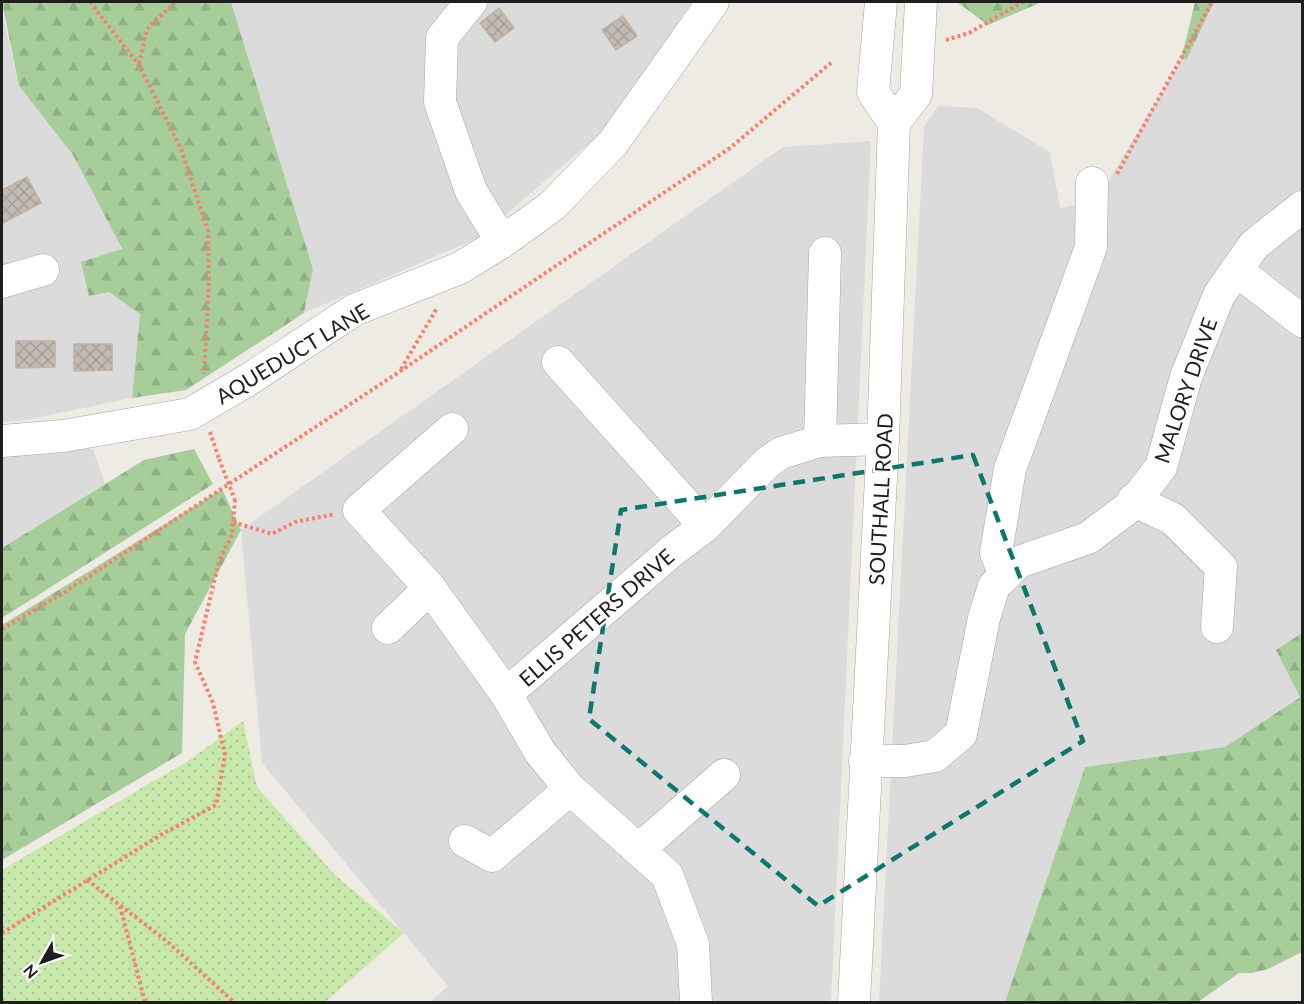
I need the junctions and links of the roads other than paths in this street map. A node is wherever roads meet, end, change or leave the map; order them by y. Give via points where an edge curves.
1 (471, 2) edge
2 (713, 2) edge
3 (881, 2) edge
4 (921, 2) edge
5 (894, 123) junction
6 (1103, 182) road end
7 (1302, 207) edge
8 (502, 242) junction
9 (825, 253) dead end
10 (43, 270) dead end
11 (1236, 270) junction
12 (2, 282) edge
13 (1302, 321) edge
14 (558, 362) dead end
15 (452, 429) dead end
16 (883, 439) junction
17 (2, 441) edge
18 (820, 441) junction
19 (1133, 500) junction
20 (705, 526) junction
21 (1005, 575) junction
22 (430, 588) junction
23 (1217, 627) dead end
24 (388, 628) dead end
25 (506, 694) junction
26 (865, 761) junction
27 (724, 775) dead end
28 (570, 789) junction
29 (465, 841) dead end
30 (638, 850) junction
31 (696, 1002) edge
32 (854, 1002) edge

1 - 8 street via 442,38 440,102 471,191
2 - 8 street, AQUEDUCT LANE via 614,143 552,206
3 - 5 street via 873,92
4 - 5 street via 916,94
5 - 16 street, SOUTHALL ROAD
6 - 21 street via 1091,247 1010,470 996,553
7 - 11 street, MALORY DRIVE via 1254,245
8 - 17 street, AQUEDUCT LANE via 460,268 354,310 190,414 75,434
9 - 18 street
10 - 12 street
11 - 13 street
11 - 19 street, MALORY DRIVE via 1219,295 1186,377 1161,467
14 - 20 street
15 - 22 street via 359,510
16 - 18 street, ELLIS PETERS DRIVE
16 - 26 street, SOUTHALL ROAD
18 - 20 street, ELLIS PETERS DRIVE via 781,453 768,462
19 - 21 street, MALORY DRIVE via 1132,505 1088,538 1019,561
19 - 23 street via 1173,519 1221,567
20 - 25 street, ELLIS PETERS DRIVE
21 - 26 street, MALORY DRIVE via 994,586 984,618 961,734 935,756
22 - 24 street
22 - 25 street
25 - 28 street, ELLIS PETERS DRIVE via 540,752
26 - 32 street, SOUTHALL ROAD
27 - 30 street
28 - 29 street via 492,856
28 - 30 street, ELLIS PETERS DRIVE
30 - 31 street, ELLIS PETERS DRIVE via 667,875 693,944

